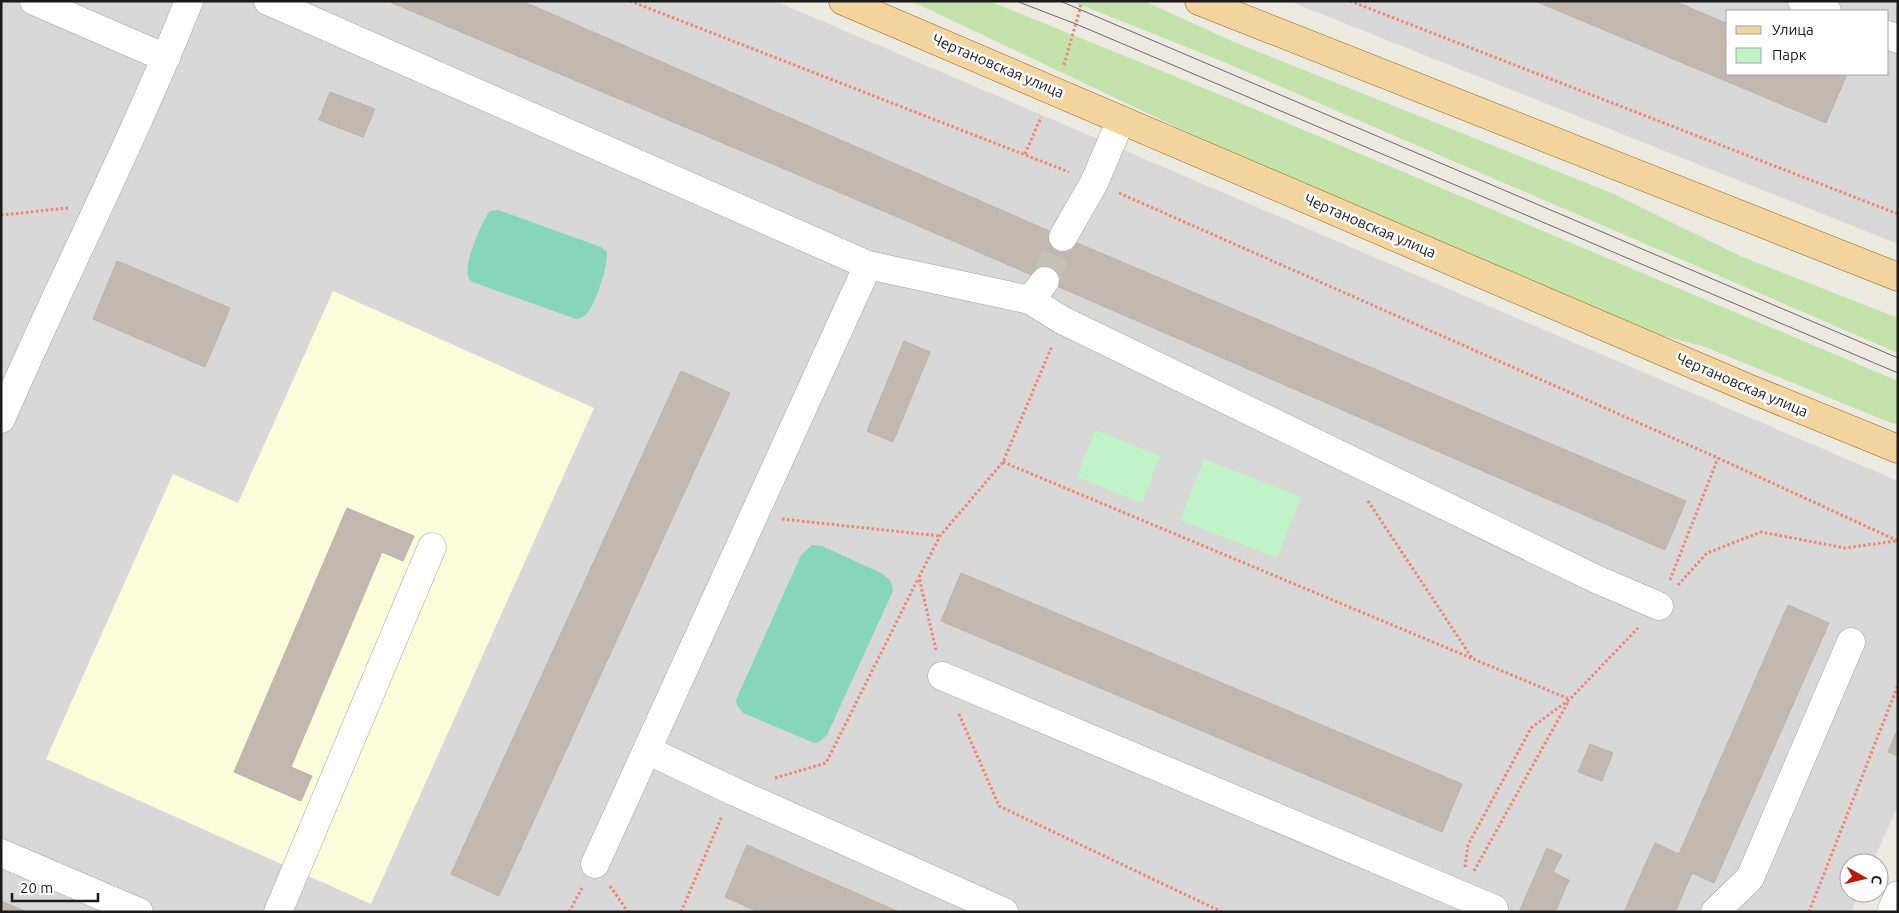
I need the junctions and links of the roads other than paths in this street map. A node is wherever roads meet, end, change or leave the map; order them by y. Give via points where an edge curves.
1 (34, 1) edge
2 (188, 1) edge
3 (268, 1) edge
4 (843, 1) edge
5 (1199, 1) edge
6 (1802, 1) edge
7 (1824, 10) edge
8 (166, 58) junction
9 (1121, 120) junction
10 (1063, 237) tunnel mouth
11 (868, 266) junction
12 (1898, 277) edge
13 (1, 419) edge
14 (1898, 449) edge
15 (432, 547) dead end
16 (1659, 606) road end
17 (1851, 642) dead end
18 (942, 676) road end
19 (647, 750) junction
20 (1, 853) edge
21 (595, 864) dead end
22 (1898, 895) edge
23 (139, 912) edge
24 (278, 912) edge
25 (1004, 912) edge
26 (1493, 912) edge
27 (1715, 912) edge
28 (1890, 912) edge

1 - 8 street
2 - 8 street
3 - 11 street
4 - 9 main road, Чертановская улица
5 - 12 main road
6 - 7 street
8 - 13 street
9 - 10 street via 1094,183
9 - 14 main road, Чертановская улица
11 - 16 street via 1037,290 1062,320 1596,579
11 - 19 street
15 - 24 street
17 - 27 street via 1750,878
18 - 26 street via 1494,909
19 - 21 street
19 - 25 street
20 - 23 street
22 - 28 street

